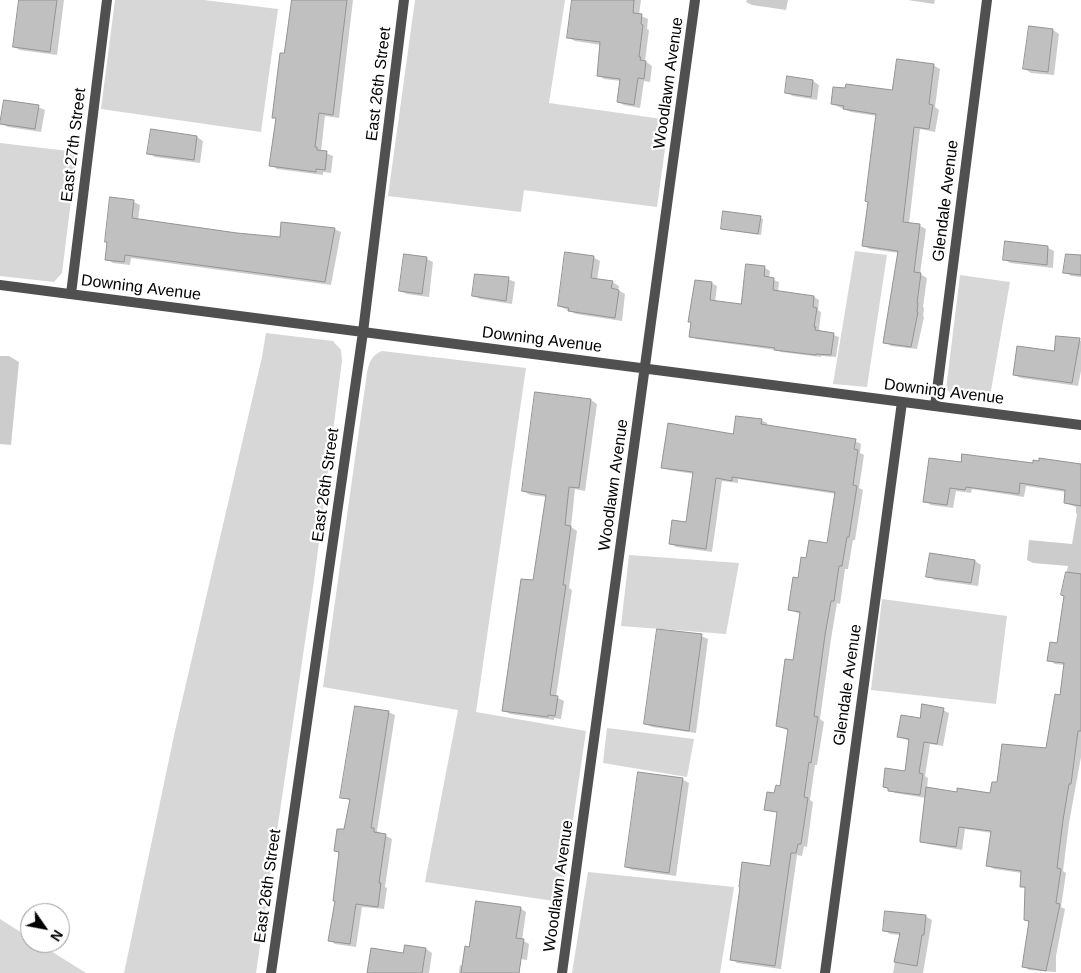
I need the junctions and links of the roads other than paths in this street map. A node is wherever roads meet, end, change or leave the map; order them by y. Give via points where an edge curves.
1 (107, 0) edge
2 (404, 0) edge
3 (696, 0) edge
4 (987, 0) edge
5 (0, 285) edge
6 (70, 294) junction
7 (363, 332) junction
8 (646, 368) junction
9 (902, 402) junction
10 (935, 406) junction
11 (1081, 425) edge
12 (271, 973) edge
13 (562, 973) edge
14 (824, 973) edge

1 - 6 street, East 27th Street
2 - 7 street, East 26th Street
3 - 8 street, Woodlawn Avenue
4 - 10 street, Glendale Avenue
5 - 6 street, Downing Avenue
6 - 7 street, Downing Avenue
7 - 8 street, Downing Avenue
7 - 12 street, East 26th Street
8 - 9 street, Downing Avenue
8 - 13 street, Woodlawn Avenue
9 - 10 street, Downing Avenue
9 - 14 street, Glendale Avenue
10 - 11 street, Downing Avenue

